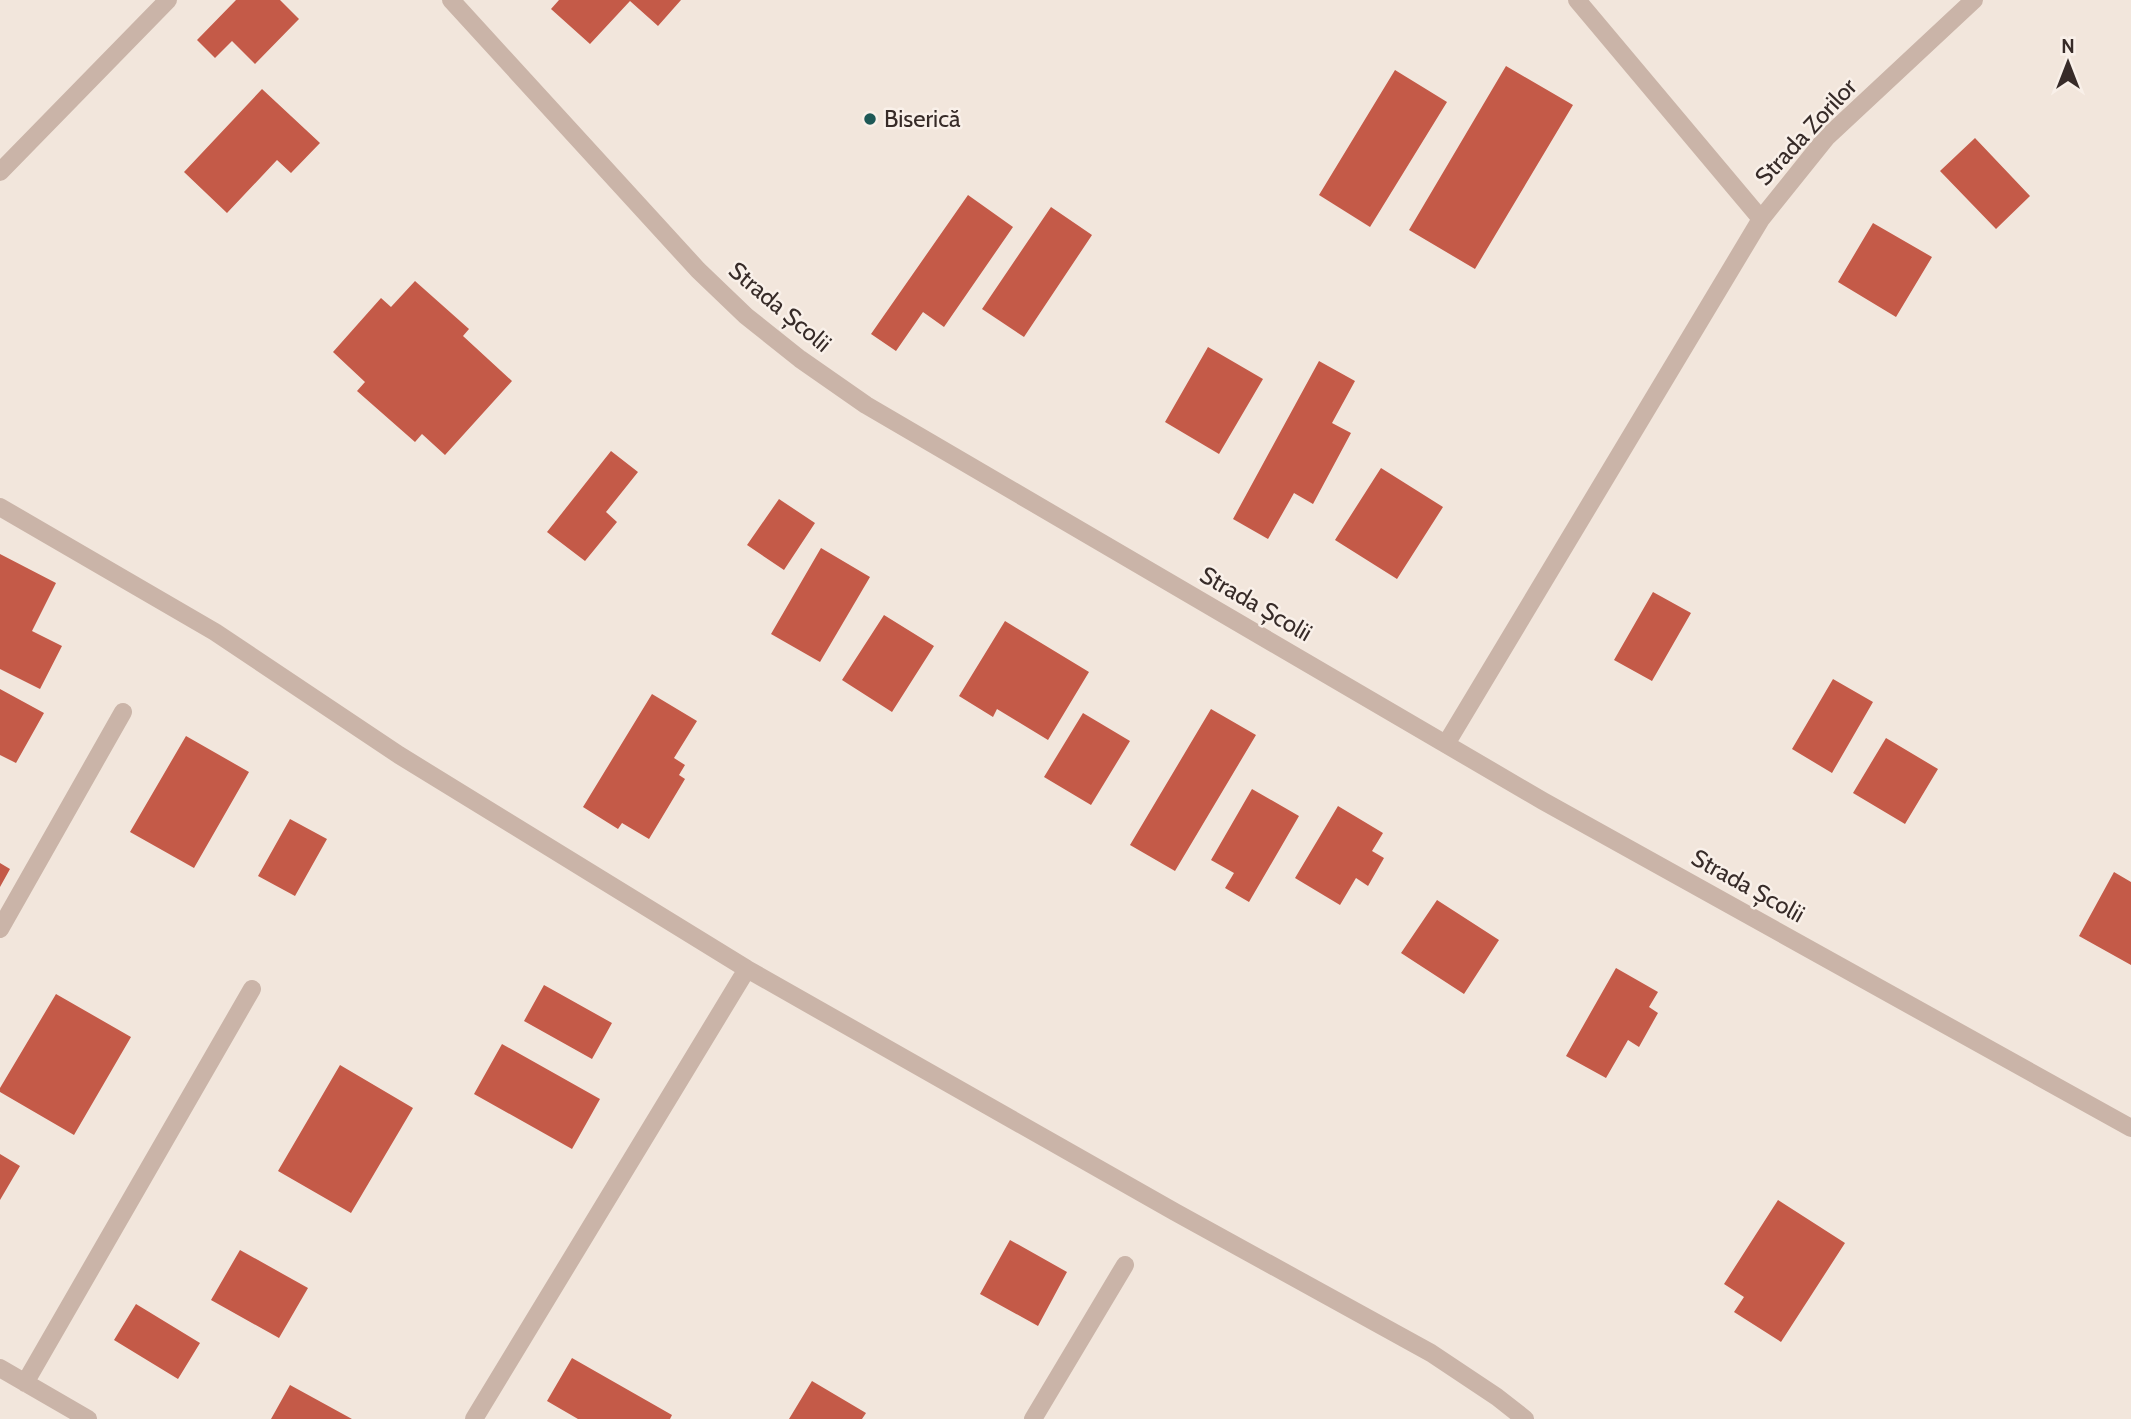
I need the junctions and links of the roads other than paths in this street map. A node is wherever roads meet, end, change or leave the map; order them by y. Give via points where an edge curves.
1 (168, 0) edge
2 (451, 0) edge
3 (1577, 0) edge
4 (1974, 0) edge
5 (0, 172) edge
6 (1760, 219) junction
7 (0, 507) edge
8 (123, 712) dead end
9 (1446, 744) junction
10 (0, 929) edge
11 (747, 970) junction
12 (252, 989) dead end
13 (2131, 1128) edge
14 (1125, 1265) dead end
15 (0, 1368) edge
16 (25, 1383) junction
17 (88, 1419) edge
18 (474, 1419) edge
19 (1033, 1419) edge
20 (1525, 1419) edge

1 - 5 street
2 - 9 street, Strada Școlii via 698,270 800,359 866,405
3 - 6 street, Strada Zorilor
4 - 6 street, Strada Zorilor via 1826,138
6 - 9 street
7 - 11 street via 215,632 399,755
8 - 10 street
9 - 13 street, Strada Școlii
11 - 18 street
11 - 20 street via 1431,1353
12 - 16 street
14 - 19 street
15 - 16 street
16 - 17 street

